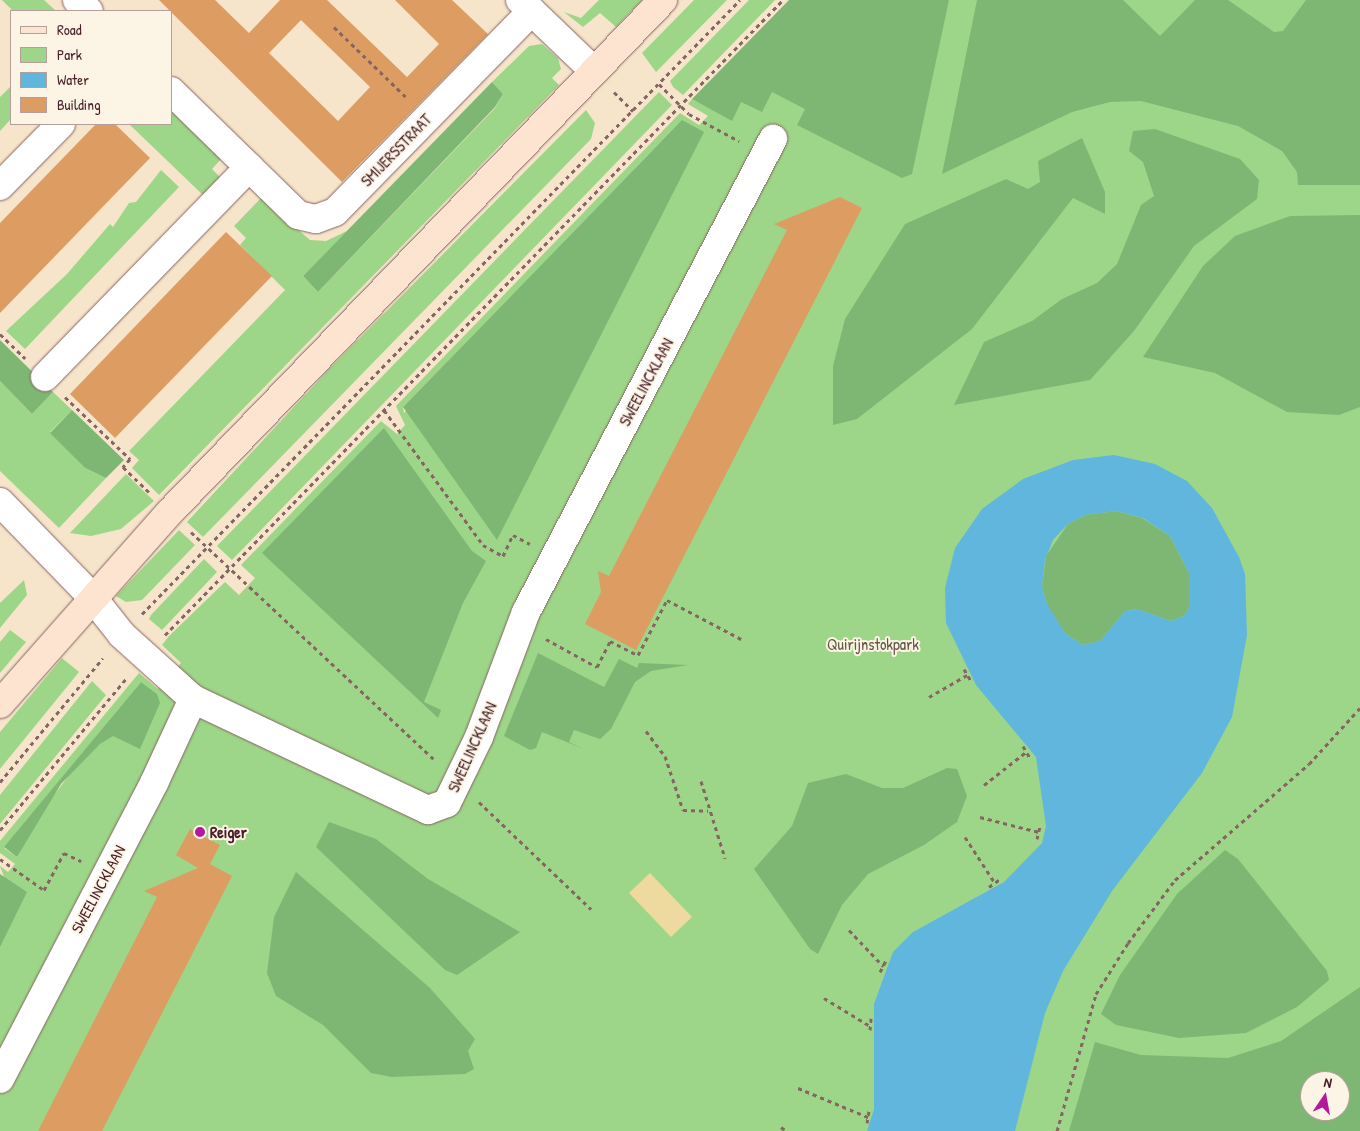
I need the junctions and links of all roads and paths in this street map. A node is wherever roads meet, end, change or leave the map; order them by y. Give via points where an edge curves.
1 (77, 0) edge
2 (663, 0) edge
3 (740, 0) edge
4 (783, 0) edge
5 (526, 6) edge
6 (88, 10) edge
7 (334, 27) dead end
8 (594, 71) junction
9 (659, 84) junction
10 (172, 92) edge
11 (680, 105) junction
12 (427, 118) junction
13 (59, 125) edge
14 (773, 139) joint
15 (249, 167) junction
16 (0, 186) edge
17 (0, 334) edge
18 (45, 377) junction
19 (384, 410) junction
20 (0, 502) edge
21 (170, 512) junction
22 (205, 546) junction
23 (554, 558) junction
24 (229, 570) junction
25 (92, 597) junction
26 (520, 625) junction
27 (122, 635) junction
28 (741, 639) dead end
29 (144, 657) junction
30 (964, 669) dead end
31 (967, 675) junction
32 (971, 681) dead end
33 (929, 697) dead end
34 (193, 699) junction
35 (0, 704) edge
36 (1360, 708) edge
37 (646, 731) dead end
38 (1023, 746) dead end
39 (1026, 752) junction
40 (1030, 758) dead end
41 (457, 781) junction
42 (701, 781) dead end
43 (0, 782) edge
44 (984, 785) dead end
45 (708, 811) junction
46 (980, 817) dead end
47 (1040, 826) dead end
48 (0, 830) edge
49 (1039, 832) junction
50 (965, 837) dead end
51 (1037, 839) dead end
52 (725, 858) dead end
53 (0, 859) edge
54 (107, 872) junction
55 (1000, 879) dead end
56 (995, 883) junction
57 (989, 887) dead end
58 (591, 909) dead end
59 (849, 930) dead end
60 (887, 958) dead end
61 (883, 966) junction
62 (880, 972) dead end
63 (824, 998) dead end
64 (872, 1018) dead end
65 (0, 1079) edge
66 (798, 1088) dead end
67 (869, 1110) dead end
68 (868, 1117) junction
69 (867, 1123) dead end
70 (782, 1127) dead end
71 (786, 1131) edge
72 (1057, 1131) edge

1 - 6 street
2 - 8 street
3 - 9 path
4 - 11 path
5 - 8 street
5 - 12 street, SMIJERSSTRAAT
7 - 12 path
8 - 21 street
9 - 11 path
9 - 22 path
10 - 15 street, SMIJERSSTRAAT
11 - 14 path via 744,144
11 - 19 path
12 - 15 street, SMIJERSSTRAAT via 336,212 316,218 298,215
13 - 16 street
14 - 23 street, SWEELINCKLAAN
15 - 18 street
17 - 18 path
18 - 21 path via 130,459 123,468
19 - 23 path via 483,545 503,556 513,535
19 - 24 path
20 - 25 street
21 - 22 path
21 - 25 street
22 - 24 path
22 - 27 path
23 - 26 street, SWEELINCKLAAN
24 - 29 path
24 - 41 path
25 - 27 street
25 - 35 street
26 - 28 path via 597,667 610,641 638,655 667,600
26 - 41 street, SWEELINCKLAAN
27 - 29 street
27 - 43 path
29 - 34 street
29 - 48 path
30 - 31 path
31 - 32 path
31 - 33 path
34 - 41 street, SWEELINCKLAAN via 428,810 447,803
34 - 54 street, SWEELINCKLAAN
36 - 72 path via 1309,764 1175,880 1134,936 1096,994
37 - 45 path via 665,756 683,810
38 - 39 path
39 - 40 path
39 - 44 path
41 - 58 path
42 - 45 path
45 - 52 path
46 - 49 path
47 - 49 path
49 - 51 path
50 - 56 path
53 - 54 path via 44,890 64,853
54 - 65 street, SWEELINCKLAAN
55 - 56 path
56 - 57 path
59 - 61 path
60 - 61 path
61 - 62 path
63 - 64 path via 870,1028
66 - 68 path
67 - 68 path
68 - 69 path
70 - 71 path

